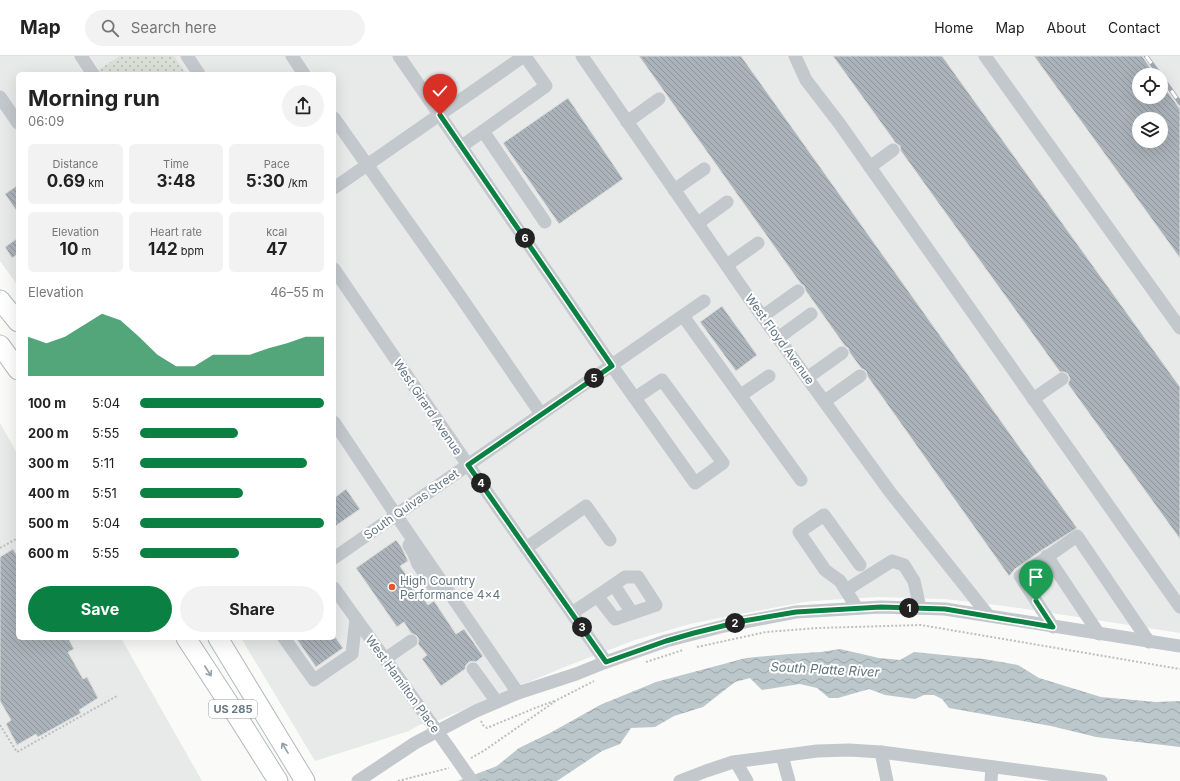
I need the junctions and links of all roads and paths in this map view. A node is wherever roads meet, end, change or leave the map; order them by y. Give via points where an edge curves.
1 (81, 56) edge
2 (187, 56) edge
3 (292, 56) edge
4 (399, 56) edge
5 (524, 56) edge
6 (582, 56) edge
7 (794, 56) edge
8 (985, 56) edge
9 (92, 72) edge
10 (198, 72) edge
11 (303, 72) edge
12 (0, 97) edge
13 (659, 99) dead end
14 (440, 115) junction
15 (16, 120) edge
16 (336, 121) edge
17 (627, 122) junction
18 (483, 131) junction
19 (462, 146) junction
20 (893, 150) dead end
21 (368, 165) junction
22 (870, 167) junction
23 (704, 169) dead end
24 (336, 187) edge
25 (674, 190) junction
26 (727, 202) dead end
27 (545, 222) dead end
28 (698, 223) junction
29 (758, 243) dead end
30 (726, 265) junction
31 (336, 272) edge
32 (798, 291) dead end
33 (0, 300) edge
34 (704, 301) dead end
35 (811, 314) dead end
36 (683, 316) junction
37 (763, 316) junction
38 (16, 320) edge
39 (1180, 328) edge
40 (778, 338) junction
41 (0, 345) edge
42 (842, 352) dead end
43 (612, 366) junction
44 (16, 367) edge
45 (769, 376) dead end
46 (860, 376) dead end
47 (807, 378) junction
48 (1062, 379) dead end
49 (741, 395) junction
50 (635, 398) junction
51 (1033, 399) junction
52 (825, 401) junction
53 (542, 414) junction
54 (336, 425) edge
55 (468, 465) junction
56 (800, 480) dead end
57 (394, 516) junction
58 (16, 539) edge
59 (610, 540) dead end
60 (0, 548) edge
61 (526, 548) junction
62 (1047, 556) junction
63 (336, 557) edge
64 (860, 565) dead end
65 (614, 585) junction
66 (435, 589) dead end
67 (846, 590) junction
68 (336, 591) edge
69 (597, 596) junction
70 (1180, 607) edge
71 (858, 608) junction
72 (920, 608) junction
73 (572, 613) junction
74 (632, 613) junction
75 (988, 615) junction
76 (356, 619) junction
77 (1053, 627) junction
78 (1099, 634) junction
79 (187, 640) edge
80 (219, 640) edge
81 (285, 640) edge
82 (411, 640) dead end
83 (1149, 642) junction
84 (1180, 646) edge
85 (692, 648) dead end
86 (685, 650) dead end
87 (385, 659) junction
88 (606, 662) junction
89 (643, 663) dead end
90 (473, 669) dead end
91 (1180, 669) edge
92 (600, 679) dead end
93 (518, 693) junction
94 (117, 696) dead end
95 (557, 700) junction
96 (497, 702) junction
97 (480, 718) dead end
98 (0, 725) edge
99 (437, 732) junction
100 (881, 752) junction
101 (782, 756) junction
102 (466, 761) dead end
103 (736, 762) junction
104 (455, 766) dead end
105 (992, 767) junction
106 (278, 781) edge
107 (305, 781) edge
108 (358, 781) edge
109 (398, 781) edge
110 (472, 781) edge
111 (680, 781) edge
112 (747, 781) edge
113 (789, 781) edge
114 (887, 781) edge
115 (991, 781) edge
116 (1101, 781) edge

1 - 9 street
2 - 10 street
3 - 11 street
4 - 14 street
5 - 14 street
5 - 18 street via 546,86
6 - 17 street, West Floyd Avenue
7 - 22 street via 806,80
8 - 39 street
12 - 15 street
13 - 17 street
14 - 19 street
14 - 21 street
16 - 21 street
17 - 25 street, West Floyd Avenue
18 - 19 street
18 - 27 street
19 - 43 street
20 - 22 street
21 - 24 street
21 - 53 street
22 - 51 street
23 - 25 street
25 - 28 street, West Floyd Avenue
26 - 28 street
28 - 30 street, West Floyd Avenue
29 - 30 street
30 - 37 street, West Floyd Avenue
31 - 55 street, West Girard Avenue
32 - 37 street
33 - 38 highway
34 - 36 street, South Quivas Street
35 - 40 street
36 - 43 street, South Quivas Street
36 - 49 street
37 - 40 street, West Floyd Avenue
40 - 47 street, West Floyd Avenue
41 - 44 highway
42 - 47 street
43 - 50 street
43 - 53 street, South Quivas Street
45 - 49 street
46 - 52 street
47 - 52 street, West Floyd Avenue
48 - 51 street
49 - 56 street
50 - 50 street via 695,483 723,463 662,380
51 - 70 street
52 - 75 street, West Floyd Avenue via 890,492
53 - 55 street, South Quivas Street
54 - 57 street
55 - 57 street, South Quivas Street
55 - 61 street, West Girard Avenue
57 - 63 street, South Quivas Street
57 - 66 street via 418,564
57 - 93 street
58 - 60 path
59 - 61 street via 586,506
61 - 73 street, West Girard Avenue
62 - 77 street via 1020,576
62 - 78 street
62 - 83 street via 1077,536
64 - 67 street via 824,515 799,532 826,570 840,581
65 - 69 street
65 - 74 street
65 - 74 street via 625,577 638,577 656,605
67 - 71 street
67 - 72 street via 892,561 904,565 914,580
68 - 76 street, West Hamilton Place
69 - 73 street
69 - 74 street via 615,620
71 - 72 street
71 - 88 street via 796,612 743,621 666,641
72 - 75 street
73 - 88 street, West Girard Avenue
75 - 77 street
76 - 81 street via 352,654 314,680
76 - 87 street, West Hamilton Place
77 - 78 street
78 - 83 street
79 -> 106 highway, US 285
107 -> 80 highway, US 285
82 - 87 street
83 - 84 street
85 - 91 path via 766,632 921,625
86 - 89 path
87 - 99 street, West Hamilton Place
88 - 93 street
90 - 96 street
92 - 95 path
93 - 96 street
94 - 98 path via 17,752
95 - 97 path via 487,728
95 - 102 path
96 - 99 street
99 - 108 street via 415,743
99 - 110 street, West Hamilton Place, bridge
100 - 101 street via 817,751
100 - 105 street
100 - 114 street
101 - 103 street
101 - 113 street
103 - 111 street
103 - 112 street
104 - 109 path
105 - 115 street
105 - 116 street

